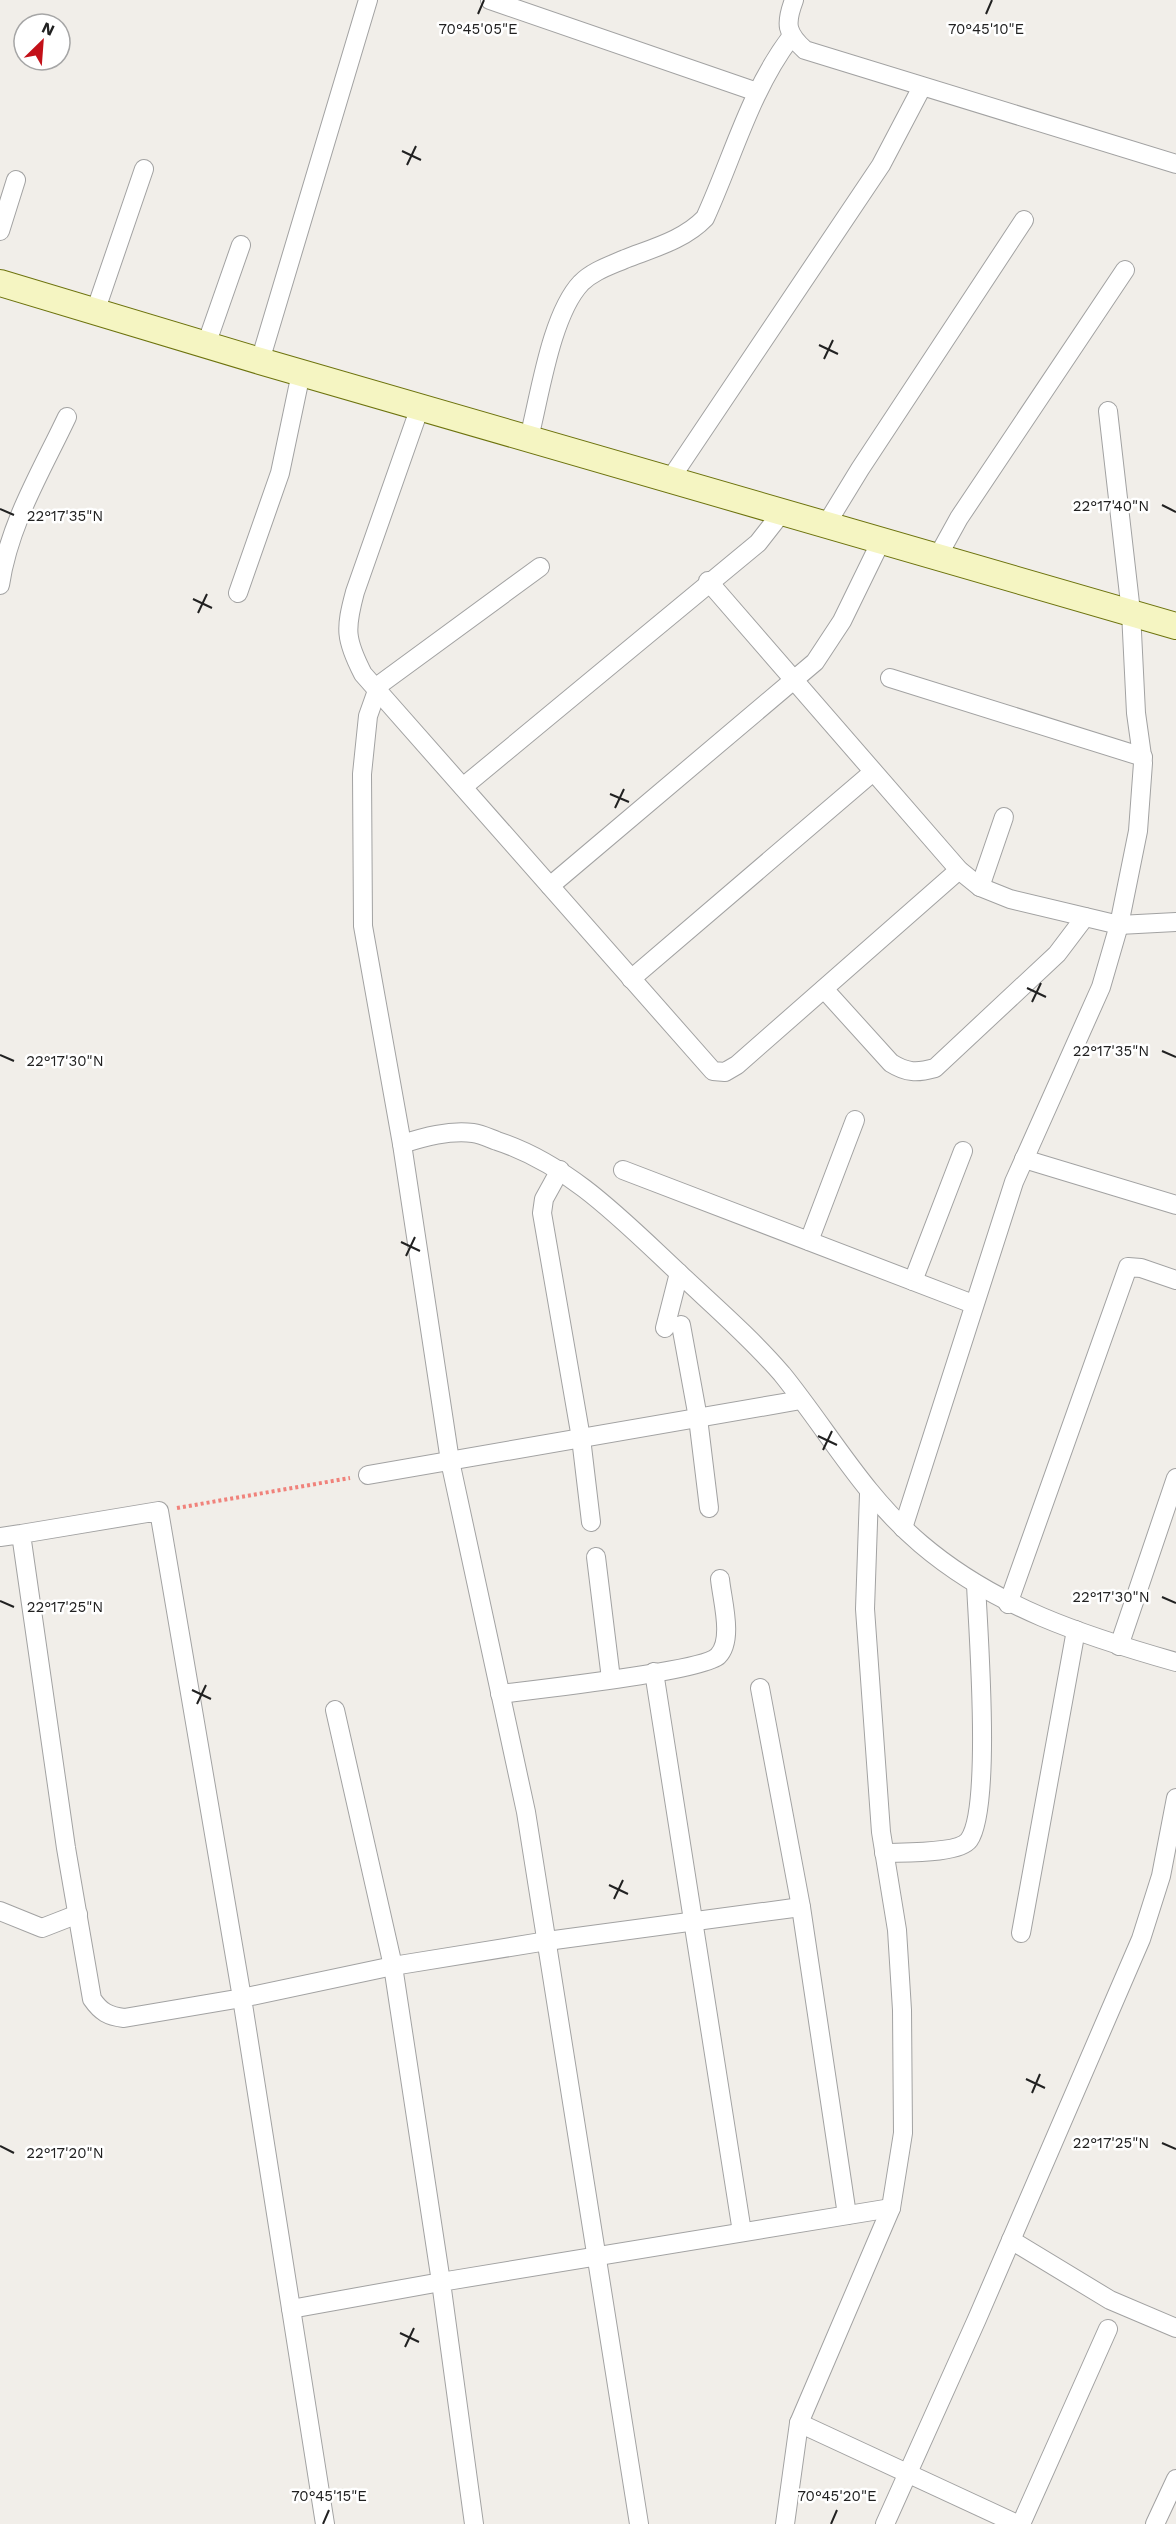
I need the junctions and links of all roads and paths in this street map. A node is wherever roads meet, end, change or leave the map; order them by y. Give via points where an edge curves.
1 (368, 0) edge
2 (490, 0) edge
3 (794, 0) edge
4 (790, 38) junction
5 (922, 87) junction
6 (757, 92) junction
7 (1176, 164) edge
8 (144, 169) dead end
9 (16, 180) dead end
10 (1024, 220) dead end
11 (0, 231) edge
12 (241, 245) dead end
13 (1125, 270) dead end
14 (0, 283) edge
15 (95, 312) junction
16 (206, 345) junction
17 (260, 361) junction
18 (301, 373) junction
19 (420, 407) junction
20 (1108, 411) dead end
21 (67, 417) dead end
22 (529, 438) junction
23 (671, 478) junction
24 (783, 511) junction
25 (827, 523) junction
26 (882, 539) junction
27 (938, 556) junction
28 (540, 567) dead end
29 (708, 581) junction
30 (0, 585) edge
31 (238, 593) dead end
32 (1131, 612) junction
33 (1176, 626) edge
34 (890, 678) dead end
35 (794, 682) junction
36 (378, 690) junction
37 (1143, 757) junction
38 (873, 772) junction
39 (463, 787) junction
40 (1004, 817) dead end
41 (959, 870) junction
42 (550, 886) junction
43 (980, 887) junction
44 (1085, 916) junction
45 (1176, 922) edge
46 (1119, 925) junction
47 (631, 979) junction
48 (824, 989) junction
49 (855, 1120) dead end
50 (402, 1144) junction
51 (963, 1151) dead end
52 (1024, 1159) junction
53 (560, 1170) junction
54 (623, 1170) dead end
55 (1176, 1205) edge
56 (809, 1241) junction
57 (679, 1273) junction
58 (1176, 1280) edge
59 (913, 1281) junction
60 (973, 1304) junction
61 (801, 1400) junction
62 (698, 1418) junction
63 (580, 1438) junction
64 (450, 1461) junction
65 (368, 1475) joint
66 (1176, 1478) edge
67 (869, 1494) junction
68 (709, 1508) dead end
69 (159, 1511) junction
70 (591, 1522) dead end
71 (903, 1528) junction
72 (21, 1534) junction
73 (0, 1537) edge
74 (596, 1557) dead end
75 (720, 1579) dead end
76 (976, 1584) junction
77 (1008, 1604) junction
78 (1076, 1630) junction
79 (1119, 1646) junction
80 (1176, 1662) edge
81 (654, 1672) junction
82 (611, 1678) junction
83 (760, 1688) dead end
84 (500, 1694) junction
85 (335, 1710) dead end
86 (1176, 1798) edge
87 (884, 1853) junction
88 (801, 1907) junction
89 (0, 1911) edge
90 (78, 1914) junction
91 (695, 1921) junction
92 (1021, 1933) dead end
93 (547, 1941) junction
94 (393, 1966) junction
95 (242, 1998) junction
96 (891, 2208) junction
97 (847, 2215) junction
98 (742, 2232) junction
99 (1011, 2240) junction
100 (598, 2255) junction
101 (441, 2282) junction
102 (291, 2309) junction
103 (1176, 2328) edge
104 (1108, 2329) dead end
105 (799, 2423) junction
106 (908, 2474) junction
107 (1176, 2479) edge
108 (325, 2524) edge
109 (474, 2524) edge
110 (639, 2524) edge
111 (785, 2524) edge
112 (885, 2524) edge
113 (1019, 2524) edge
114 (1155, 2524) edge

1 - 17 street
2 - 6 street
3 - 4 street via 788,22
4 - 5 street via 805,50
4 - 6 street via 772,61
5 - 7 street
5 - 23 street via 881,165
6 - 22 street via 705,218 691,233 597,271 570,298 558,320
8 - 15 street
9 - 11 street
10 - 25 street
12 - 16 street
13 - 27 street via 959,518
14 - 15 street
15 - 16 street
16 - 17 street
17 - 18 street
18 - 19 street
18 - 31 street via 280,473
19 - 22 street
19 - 36 street via 347,622 350,648 363,674
20 - 32 street
21 - 30 street via 14,526
22 - 23 street
23 - 24 street
24 - 25 street
24 - 29 street via 758,543
25 - 26 street
26 - 27 street
26 - 35 street via 831,641
27 - 32 street
28 - 36 street
29 - 35 street
29 - 39 street
32 - 33 street
32 - 37 street via 1136,713
34 - 37 street
35 - 38 street
35 - 42 street
36 - 39 street
36 - 50 street via 368,716 362,774 363,926
37 - 46 street via 1138,831
38 - 41 street
38 - 47 street
39 - 42 street
40 - 43 street
41 - 43 street
41 - 48 street
42 - 47 street
43 - 44 street
44 - 46 street
44 - 48 street via 1057,954 934,1068 926,1071 916,1073 891,1063
45 - 46 street
46 - 52 street via 1101,987
47 - 48 street via 703,1062 713,1071 725,1072
49 - 56 street
50 - 53 street via 434,1134 473,1133
50 - 64 street
51 - 59 street
52 - 55 street
52 - 60 street
53 - 57 street
53 - 63 street via 544,1199 542,1213
54 - 56 street
56 - 59 street
57 - 61 street via 746,1335
57 - 62 street via 673,1326
58 - 77 street via 1128,1267
59 - 60 street
60 - 71 street
61 - 62 street
61 - 67 street
62 - 63 street
62 - 68 street
63 - 64 street
63 - 70 street
64 - 65 street
64 - 84 street
65 - 69 path
66 - 79 street
67 - 71 street
67 - 87 street via 865,1609
69 - 72 street
69 - 95 street
71 - 76 street
72 - 73 street
72 - 90 street
74 - 82 street
75 - 81 street via 725,1631 724,1646 717,1657
76 - 77 street
76 - 87 street via 982,1766 975,1824 969,1841 957,1848
77 - 78 street
78 - 79 street
78 - 92 street
79 - 80 street
81 - 82 street
81 - 91 street
82 - 84 street
83 - 88 street
84 - 93 street via 526,1812
85 - 94 street
86 - 99 street via 1161,1876 1141,1939
87 - 96 street via 897,1930 902,2010 903,2133
88 - 91 street
88 - 97 street
89 - 90 street via 42,1928
90 - 95 street via 92,1998 109,2016 124,2018
91 - 93 street
91 - 98 street
93 - 94 street
93 - 100 street
94 - 95 street
94 - 101 street
95 - 102 street
96 - 97 street
96 - 105 street
97 - 98 street
98 - 100 street
99 - 103 street via 1110,2300
99 - 106 street
100 - 101 street
100 - 110 street
101 - 102 street
101 - 109 street
102 - 108 street
104 - 113 street
105 - 106 street
105 - 111 street
106 - 112 street
106 - 113 street
107 - 114 street

